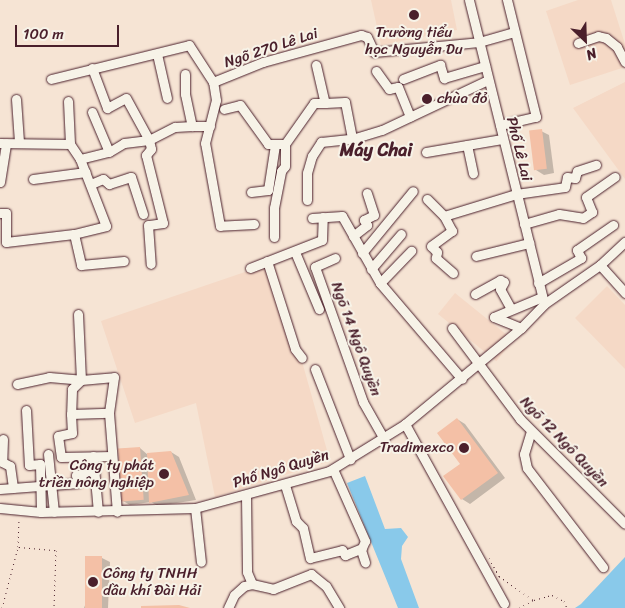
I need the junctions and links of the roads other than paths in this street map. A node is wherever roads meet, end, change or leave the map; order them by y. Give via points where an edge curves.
1 (469, 0) edge
2 (508, 0) edge
3 (514, 32) junction
4 (479, 42) junction
5 (578, 43) dead end
6 (157, 54) junction
7 (625, 62) edge
8 (316, 65) dead end
9 (485, 66) junction
10 (92, 68) junction
11 (376, 71) dead end
12 (186, 74) dead end
13 (51, 79) dead end
14 (404, 79) dead end
15 (488, 80) junction
16 (213, 82) junction
17 (167, 98) dead end
18 (16, 100) dead end
19 (68, 100) dead end
20 (325, 103) junction
21 (224, 109) dead end
22 (92, 112) dead end
23 (410, 117) junction
24 (500, 125) junction
25 (192, 126) junction
26 (210, 126) junction
27 (352, 139) junction
28 (502, 139) junction
29 (149, 140) junction
30 (19, 142) junction
31 (3, 143) edge
32 (70, 144) junction
33 (285, 144) junction
34 (275, 145) junction
35 (467, 145) junction
36 (109, 152) junction
37 (426, 152) dead end
38 (80, 159) junction
39 (596, 165) dead end
40 (86, 172) junction
41 (473, 174) dead end
42 (615, 177) dead end
43 (33, 179) dead end
44 (0, 182) edge
45 (91, 184) junction
46 (251, 192) dead end
47 (413, 192) dead end
48 (368, 193) dead end
49 (516, 194) junction
50 (427, 199) dead end
51 (307, 200) dead end
52 (0, 213) edge
53 (143, 214) dead end
54 (444, 216) junction
55 (323, 217) junction
56 (312, 218) dead end
57 (254, 224) dead end
58 (524, 224) junction
59 (613, 225) dead end
60 (74, 234) junction
61 (401, 234) dead end
62 (274, 236) dead end
63 (353, 236) junction
64 (528, 244) junction
65 (624, 244) edge
66 (412, 251) dead end
67 (295, 252) junction
68 (362, 253) junction
69 (476, 256) dead end
70 (335, 258) dead end
71 (124, 261) dead end
72 (267, 261) junction
73 (151, 264) dead end
74 (600, 265) junction
75 (250, 268) dead end
76 (371, 269) junction
77 (453, 273) dead end
78 (380, 283) junction
79 (538, 283) junction
80 (625, 293) edge
81 (475, 294) dead end
82 (543, 301) junction
83 (319, 309) dead end
84 (511, 309) junction
85 (78, 314) dead end
86 (452, 328) dead end
87 (521, 328) junction
88 (302, 358) dead end
89 (478, 365) junction
90 (315, 370) dead end
91 (462, 379) junction
92 (81, 380) junction
93 (17, 384) dead end
94 (26, 410) dead end
95 (109, 413) junction
96 (71, 414) junction
97 (405, 424) junction
98 (532, 431) junction
99 (384, 438) junction
100 (3, 440) dead end
101 (48, 454) dead end
102 (93, 456) junction
103 (112, 456) junction
104 (350, 459) junction
105 (333, 469) junction
106 (93, 474) junction
107 (50, 485) junction
108 (285, 485) junction
109 (40, 486) junction
110 (14, 488) junction
111 (0, 489) edge
112 (246, 496) junction
113 (0, 508) edge
114 (194, 508) junction
115 (41, 512) junction
116 (54, 512) junction
117 (98, 512) junction
118 (117, 512) junction
119 (625, 524) edge
120 (362, 548) junction
121 (201, 562) dead end
122 (365, 562) dead end
123 (603, 567) dead end
124 (252, 584) junction
125 (504, 603) dead end
126 (228, 608) edge
127 (338, 608) edge

1 - 4 street, Phố Lê Lai
2 - 3 street
3 - 4 street
3 - 24 street via 536,117
4 - 9 street, Phố Lê Lai
4 - 16 street, Ngõ 270 Lê Lai via 374,52 366,36 361,35 263,62
5 - 7 street via 598,36 606,38 617,47
6 - 10 street
6 - 16 street via 191,45
6 - 17 street
8 - 20 street
9 - 14 street via 444,78 440,65
9 - 15 street, Phố Lê Lai
10 - 13 street
10 - 29 street via 107,108 126,98
11 - 23 street via 389,89 398,88
12 - 25 street via 185,94
15 - 23 street
15 - 24 street, Phố Lê Lai
16 - 26 street, Ngõ 270 Lê Lai via 216,100
18 - 30 street
19 - 32 street via 72,122
20 - 27 street via 345,102
20 - 33 street via 314,103
21 - 34 street via 240,105 268,144
22 - 36 street
23 - 27 street
24 - 28 street, Phố Lê Lai
25 - 26 street
25 - 29 street via 175,127
26 - 57 street, Ngõ 270 Lê Lai via 206,143 220,226
27 - 51 street via 321,142 307,173
28 - 35 street
28 - 49 street, Phố Lê Lai
29 - 36 street via 124,143
29 - 73 street via 151,149 146,155 163,223 148,225
30 - 31 street
30 - 32 street
31 - 44 street
32 - 38 street
33 - 34 street
33 - 62 street via 285,166 281,171 274,208
34 - 46 street via 268,190
35 - 37 street
35 - 41 street
36 - 38 street
38 - 40 street
39 - 49 street via 577,171 574,178 567,177 565,187
40 - 43 street
40 - 45 street
42 - 58 street via 586,197 592,212 583,218 559,214
45 - 53 street via 103,180 109,184 131,177
45 - 60 street via 106,225
47 - 68 street
48 - 63 street via 374,215 364,220 367,225
49 - 54 street
49 - 58 street, Phố Lê Lai
50 - 54 street
52 - 60 street via 6,213 6,242
54 - 77 street via 452,231 431,246 437,252 436,258
55 - 56 street
55 - 63 street via 342,216
55 - 67 street via 322,240
58 - 64 street, Phố Lê Lai
59 - 79 street via 577,250 580,258
60 - 71 street via 81,265
61 - 76 street
63 - 68 street
64 - 69 street
64 - 79 street, Phố Lê Lai
65 - 74 street
66 - 78 street
67 - 72 street
67 - 83 street
68 - 76 street
70 - 99 street, Ngõ 14 Ngô Quyền via 315,267 363,402
72 - 75 street
72 - 88 street via 295,349
74 - 80 street
74 - 82 street
76 - 78 street
78 - 91 street
79 - 82 street, Phố Lê Lai
81 - 84 street via 500,280 504,282 500,289
82 - 84 street
82 - 87 street, Phố Ngô Quyền
84 - 87 street via 494,317
85 - 92 street
86 - 89 street, Ngõ 12 Ngô Quyền
87 - 89 street, Phố Ngô Quyền
89 - 91 street, Phố Ngô Quyền
89 - 98 street, Ngõ 12 Ngô Quyền
90 - 104 street
91 - 97 street, Phố Ngô Quyền
92 - 93 street via 49,376
92 - 95 street via 114,377
92 - 96 street via 72,389
94 - 109 street via 29,465 40,464
95 - 96 street
95 - 103 street
96 - 102 street via 72,433 58,436 61,457
97 - 99 street, Phố Ngô Quyền
97 - 125 street
98 - 119 street, Ngõ 12 Ngô Quyền
98 - 123 street via 524,454 527,468
99 - 104 street, Phố Ngô Quyền
100 - 110 street via 2,462 10,466
101 - 107 street
102 - 103 street
102 - 106 street
103 - 118 street
104 - 105 street, Phố Ngô Quyền
105 - 108 street, Phố Ngô Quyền
105 - 120 street via 365,541
106 - 107 street via 76,475 78,483
106 - 117 street
107 - 109 street
107 - 116 street
108 - 112 street, Phố Ngô Quyền
108 - 120 street via 296,521 303,528 310,558 342,550 344,555
109 - 110 street
109 - 115 street
110 - 111 street
112 - 114 street, Phố Ngô Quyền
112 - 124 street via 247,572
113 - 115 street, Phố Ngô Quyền
114 - 118 street, Phố Ngô Quyền
114 - 121 street
115 - 116 street, Phố Ngô Quyền
116 - 117 street, Phố Ngô Quyền
117 - 118 street, Phố Ngô Quyền
120 - 122 street
124 - 126 street via 239,589
124 - 127 street via 273,589 311,574 326,586

